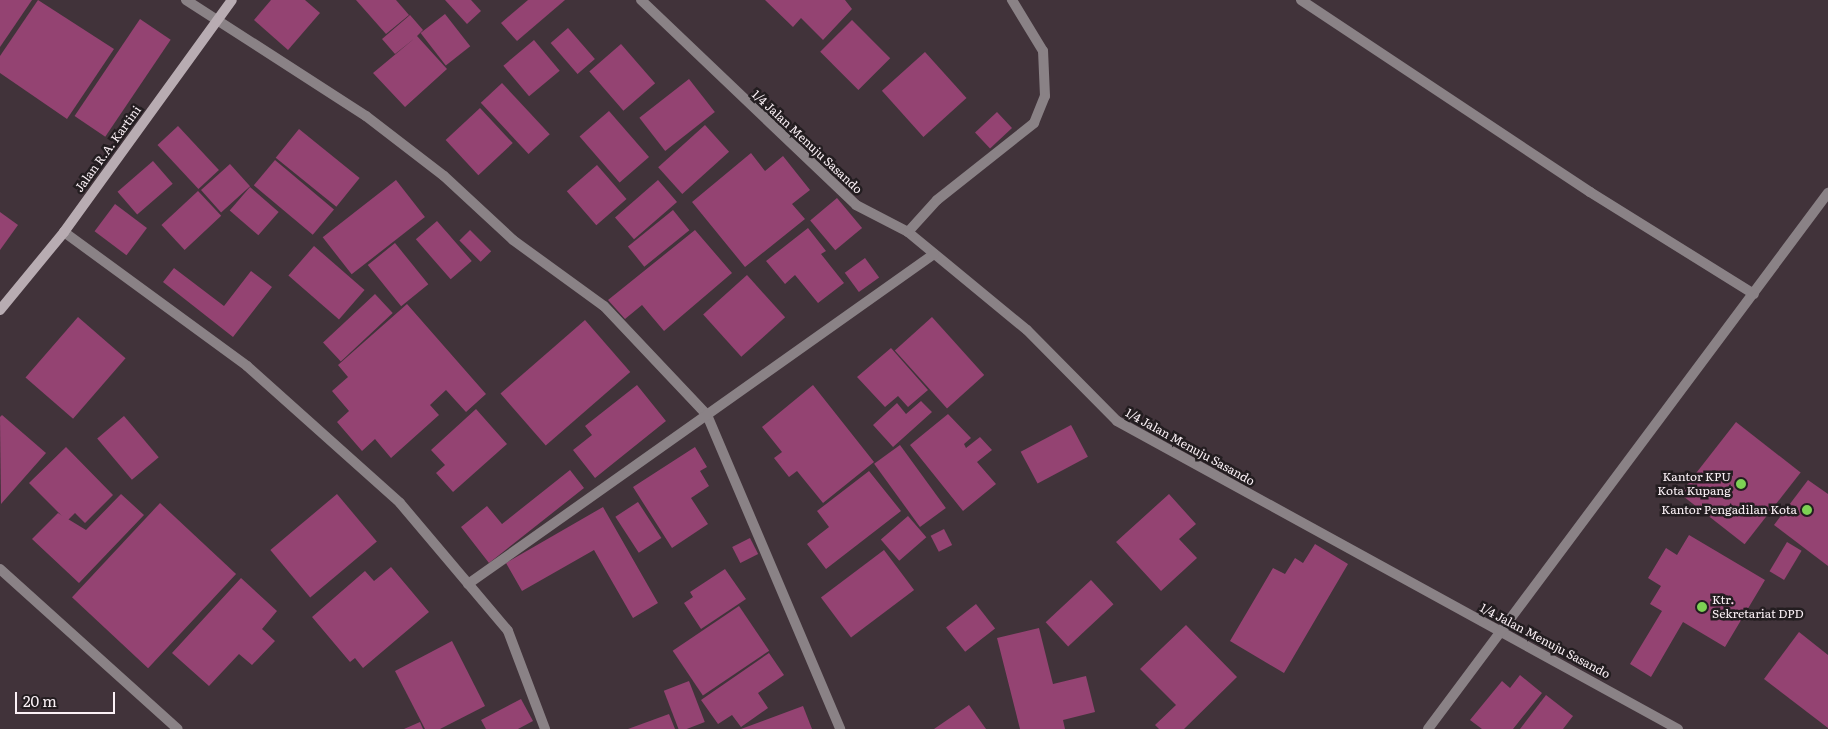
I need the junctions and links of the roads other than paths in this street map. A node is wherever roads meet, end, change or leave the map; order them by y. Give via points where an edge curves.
1 (186, 0) edge
2 (232, 0) edge
3 (641, 0) edge
4 (1012, 0) edge
5 (1301, 0) edge
6 (218, 20) junction
7 (1828, 193) edge
8 (64, 232) junction
9 (908, 232) junction
10 (934, 254) junction
11 (1754, 294) junction
12 (0, 310) edge
13 (707, 415) junction
14 (0, 569) edge
15 (468, 584) junction
16 (1499, 630) junction
17 (178, 729) edge
18 (544, 729) edge
19 (840, 729) edge
20 (1428, 729) edge
21 (1678, 729) edge

1 - 6 street
2 - 6 street, Jalan R.A. Kartini
3 - 9 street, 1/4 Jalan Menuju Sasando via 856,206
4 - 9 street via 1043,51 1045,96 1034,123 937,200
5 - 11 street via 1590,192
6 - 8 street, Jalan R.A. Kartini
6 - 13 street via 366,116 444,176 513,240 604,306
7 - 11 street
8 - 12 street, Jalan R.A. Kartini
8 - 15 street via 247,366 400,503
9 - 10 street, 1/4 Jalan Menuju Sasando
10 - 13 street
10 - 16 street, 1/4 Jalan Menuju Sasando via 1027,330 1116,421
11 - 16 street
13 - 15 street
13 - 19 street
14 - 17 street
15 - 18 street via 508,631
16 - 20 street
16 - 21 street, 1/4 Jalan Menuju Sasando

